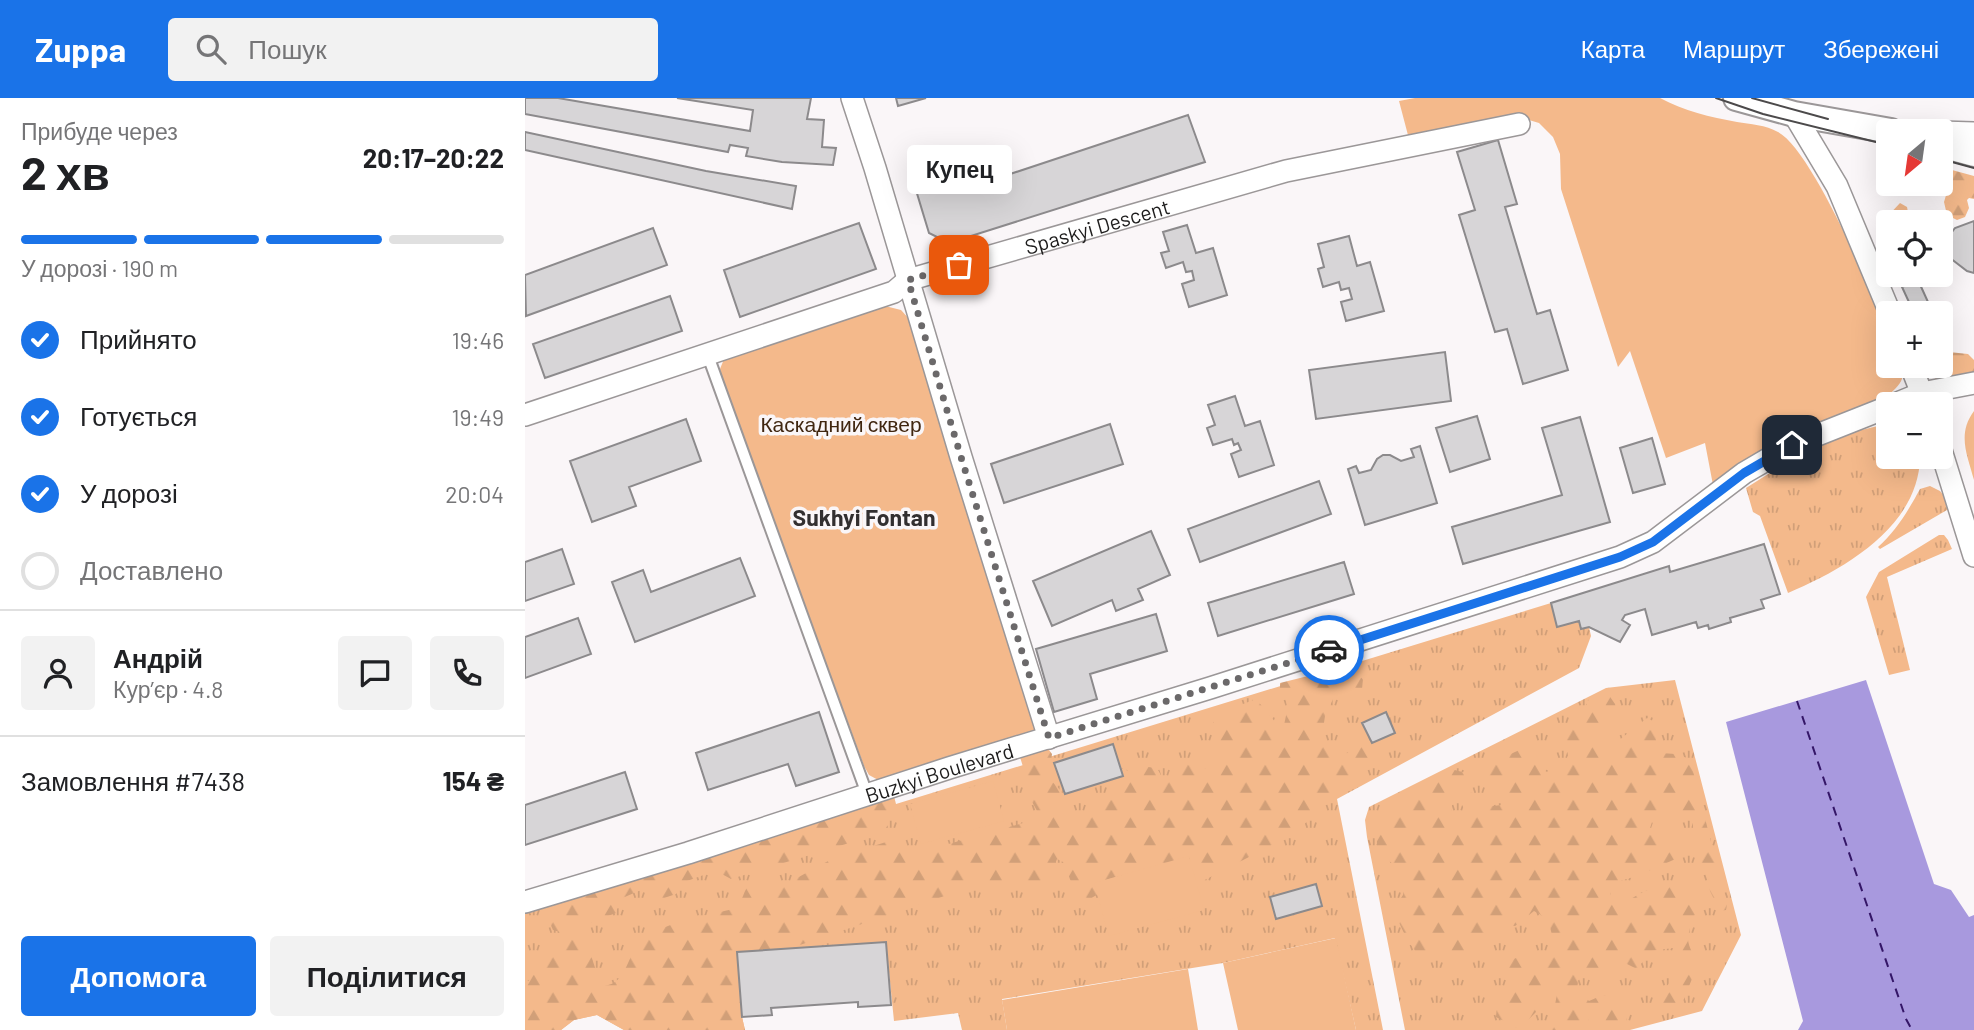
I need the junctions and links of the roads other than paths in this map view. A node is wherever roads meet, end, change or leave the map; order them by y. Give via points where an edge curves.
1 (852, 98) edge
2 (1736, 98) edge
3 (1792, 106) edge
4 (1519, 124) dead end
5 (1876, 127) edge
6 (1953, 132) edge
7 (1974, 133) edge
8 (1953, 148) edge
9 (1974, 154) edge
10 (908, 280) junction
11 (1885, 301) edge
12 (707, 353) junction
13 (1974, 383) edge
14 (1946, 392) edge
15 (1876, 412) edge
16 (525, 415) edge
17 (1948, 469) edge
18 (1970, 528) edge
19 (1974, 556) edge
20 (1049, 738) junction
21 (867, 794) junction
22 (525, 902) edge

1 - 10 street
2 - 3 street
3 - 5 street
3 - 11 street via 1837,186
4 - 10 street, Spaskyi Descent via 1286,171
6 - 7 street
8 - 9 street
10 - 12 street, Spaskyi Descent via 894,292
10 - 20 street
12 - 16 street, Spaskyi Descent
12 - 21 lane
13 - 14 street
15 - 20 street, Buzkyi Boulevard via 1792,445 1744,473 1653,542 1620,557
17 - 18 street
18 - 19 street
20 - 21 street, Buzkyi Boulevard
21 - 22 street, Buzkyi Boulevard

